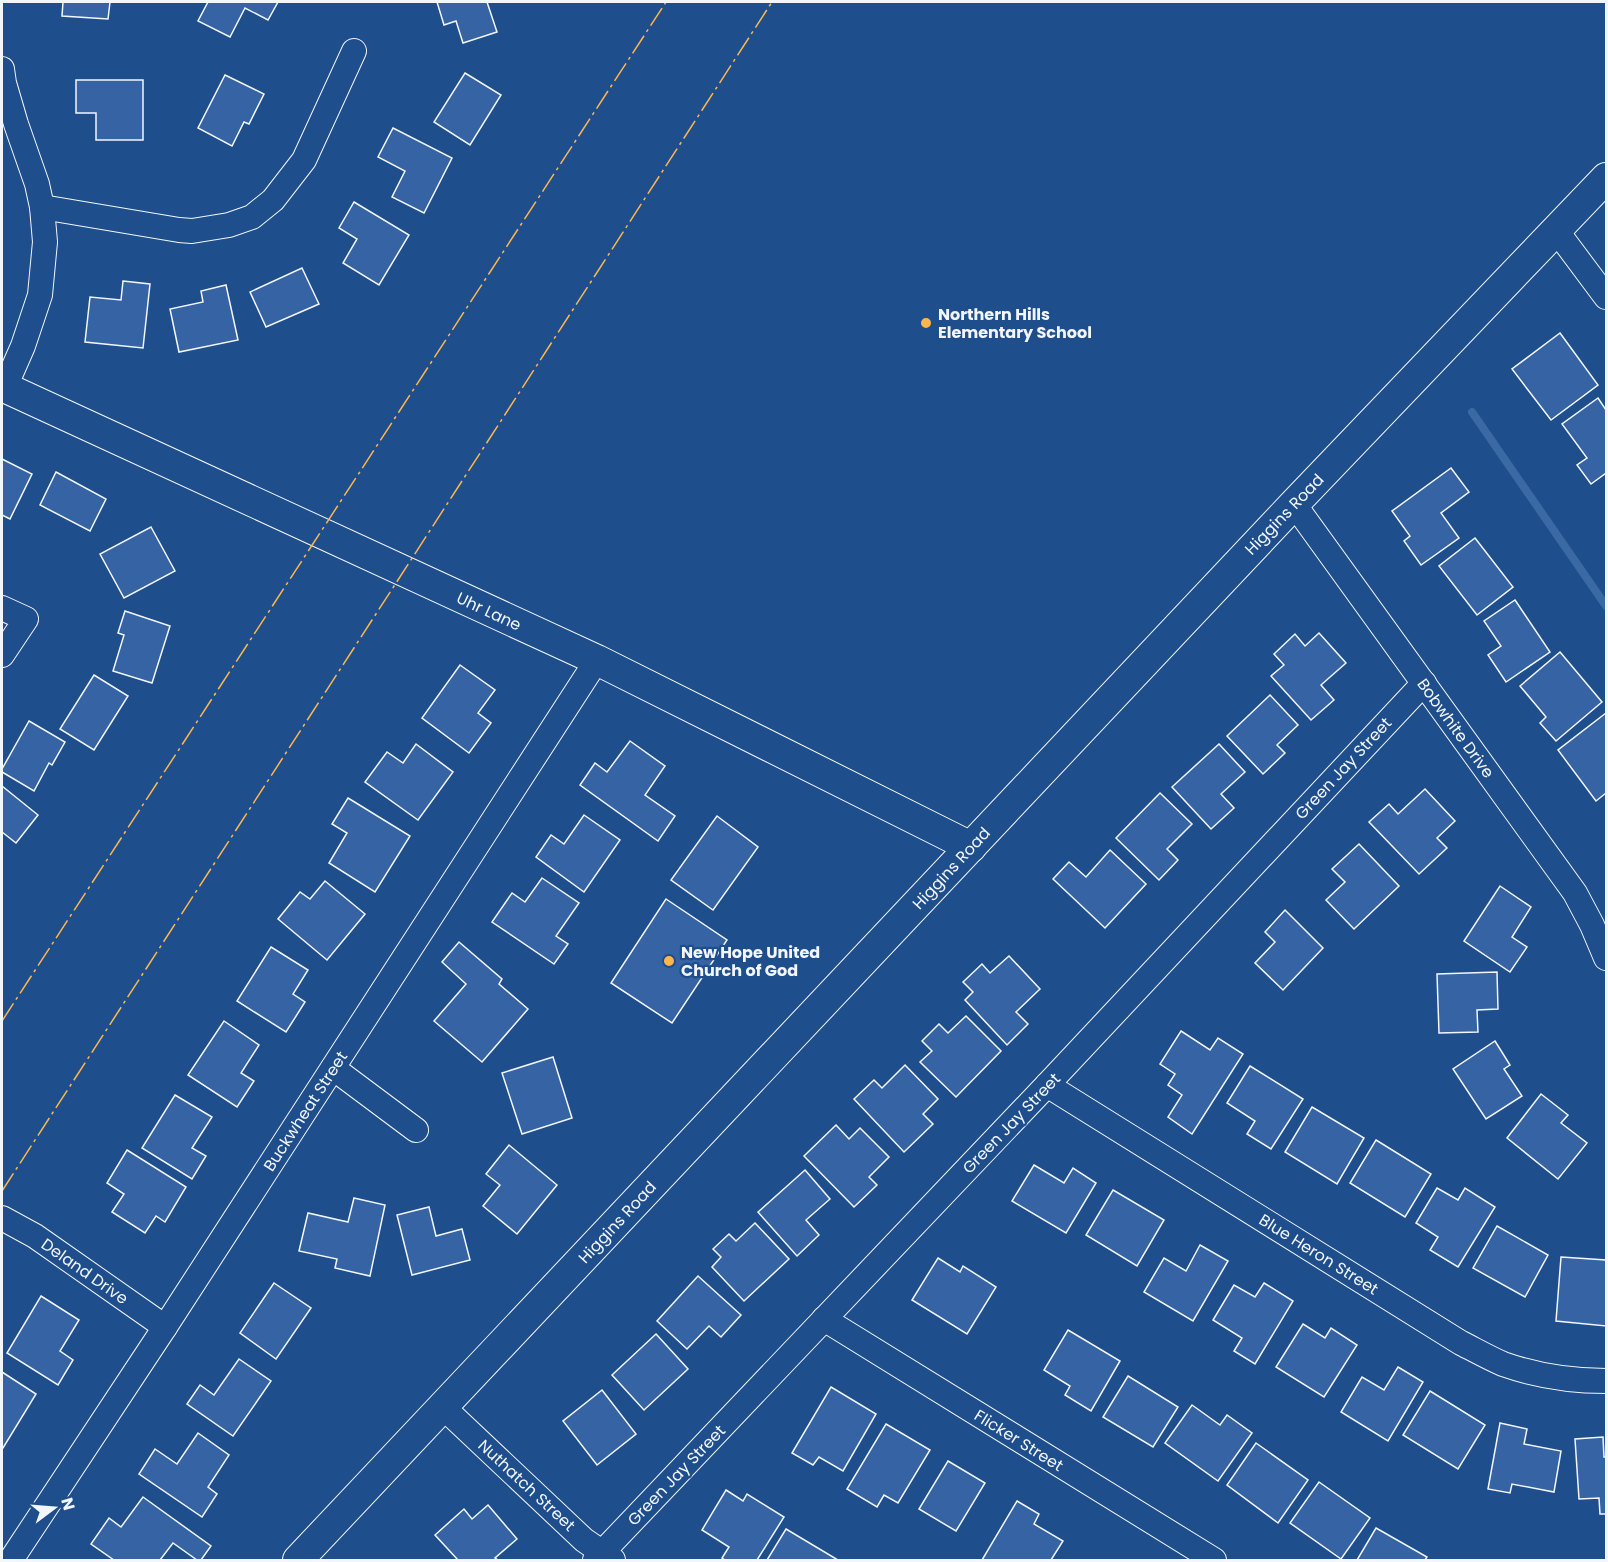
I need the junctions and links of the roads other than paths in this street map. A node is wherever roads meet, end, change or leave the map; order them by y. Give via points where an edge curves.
1 (354, 51) dead end
2 (2, 69) edge
3 (9, 123) edge
4 (1606, 178) edge
5 (42, 207) junction
6 (1556, 230) junction
7 (1606, 297) edge
8 (3, 386) edge
9 (1294, 504) junction
10 (2, 608) edge
11 (2, 655) edge
12 (597, 660) junction
13 (1424, 682) junction
14 (971, 847) junction
15 (1606, 958) edge
16 (333, 1068) junction
17 (1047, 1085) junction
18 (416, 1131) dead end
19 (2, 1218) edge
20 (824, 1319) junction
21 (165, 1327) junction
22 (1606, 1381) edge
23 (443, 1407) junction
24 (604, 1558) edge
25 (11, 1560) edge
26 (298, 1560) edge
27 (1214, 1560) edge

1 - 5 street via 304,160 273,200 252,217 192,231
2 - 3 street
3 - 5 street via 32,167
4 - 6 street, Higgins Road
5 - 8 street via 45,242 40,295 23,346
6 - 7 street
6 - 9 street, Higgins Road
8 - 12 street, Uhr Lane
9 - 13 street, Bobwhite Drive
9 - 14 street, Higgins Road
10 - 11 street via 26,619
12 - 14 street, Uhr Lane
12 - 16 street, Buckwheat Street
13 - 15 street, Bobwhite Drive via 1575,893
13 - 17 street, Green Jay Street
14 - 23 street, Higgins Road
16 - 18 street
16 - 21 street, Buckwheat Street
17 - 20 street, Green Jay Street
17 - 22 street, Blue Heron Street via 1461,1343 1503,1364 1554,1378
19 - 21 street, Deland Drive via 35,1236
20 - 24 street, Green Jay Street
20 - 27 street, Flicker Street
21 - 25 street, Buckwheat Street
23 - 24 street, Nuthatch Street
23 - 26 street, Higgins Road

